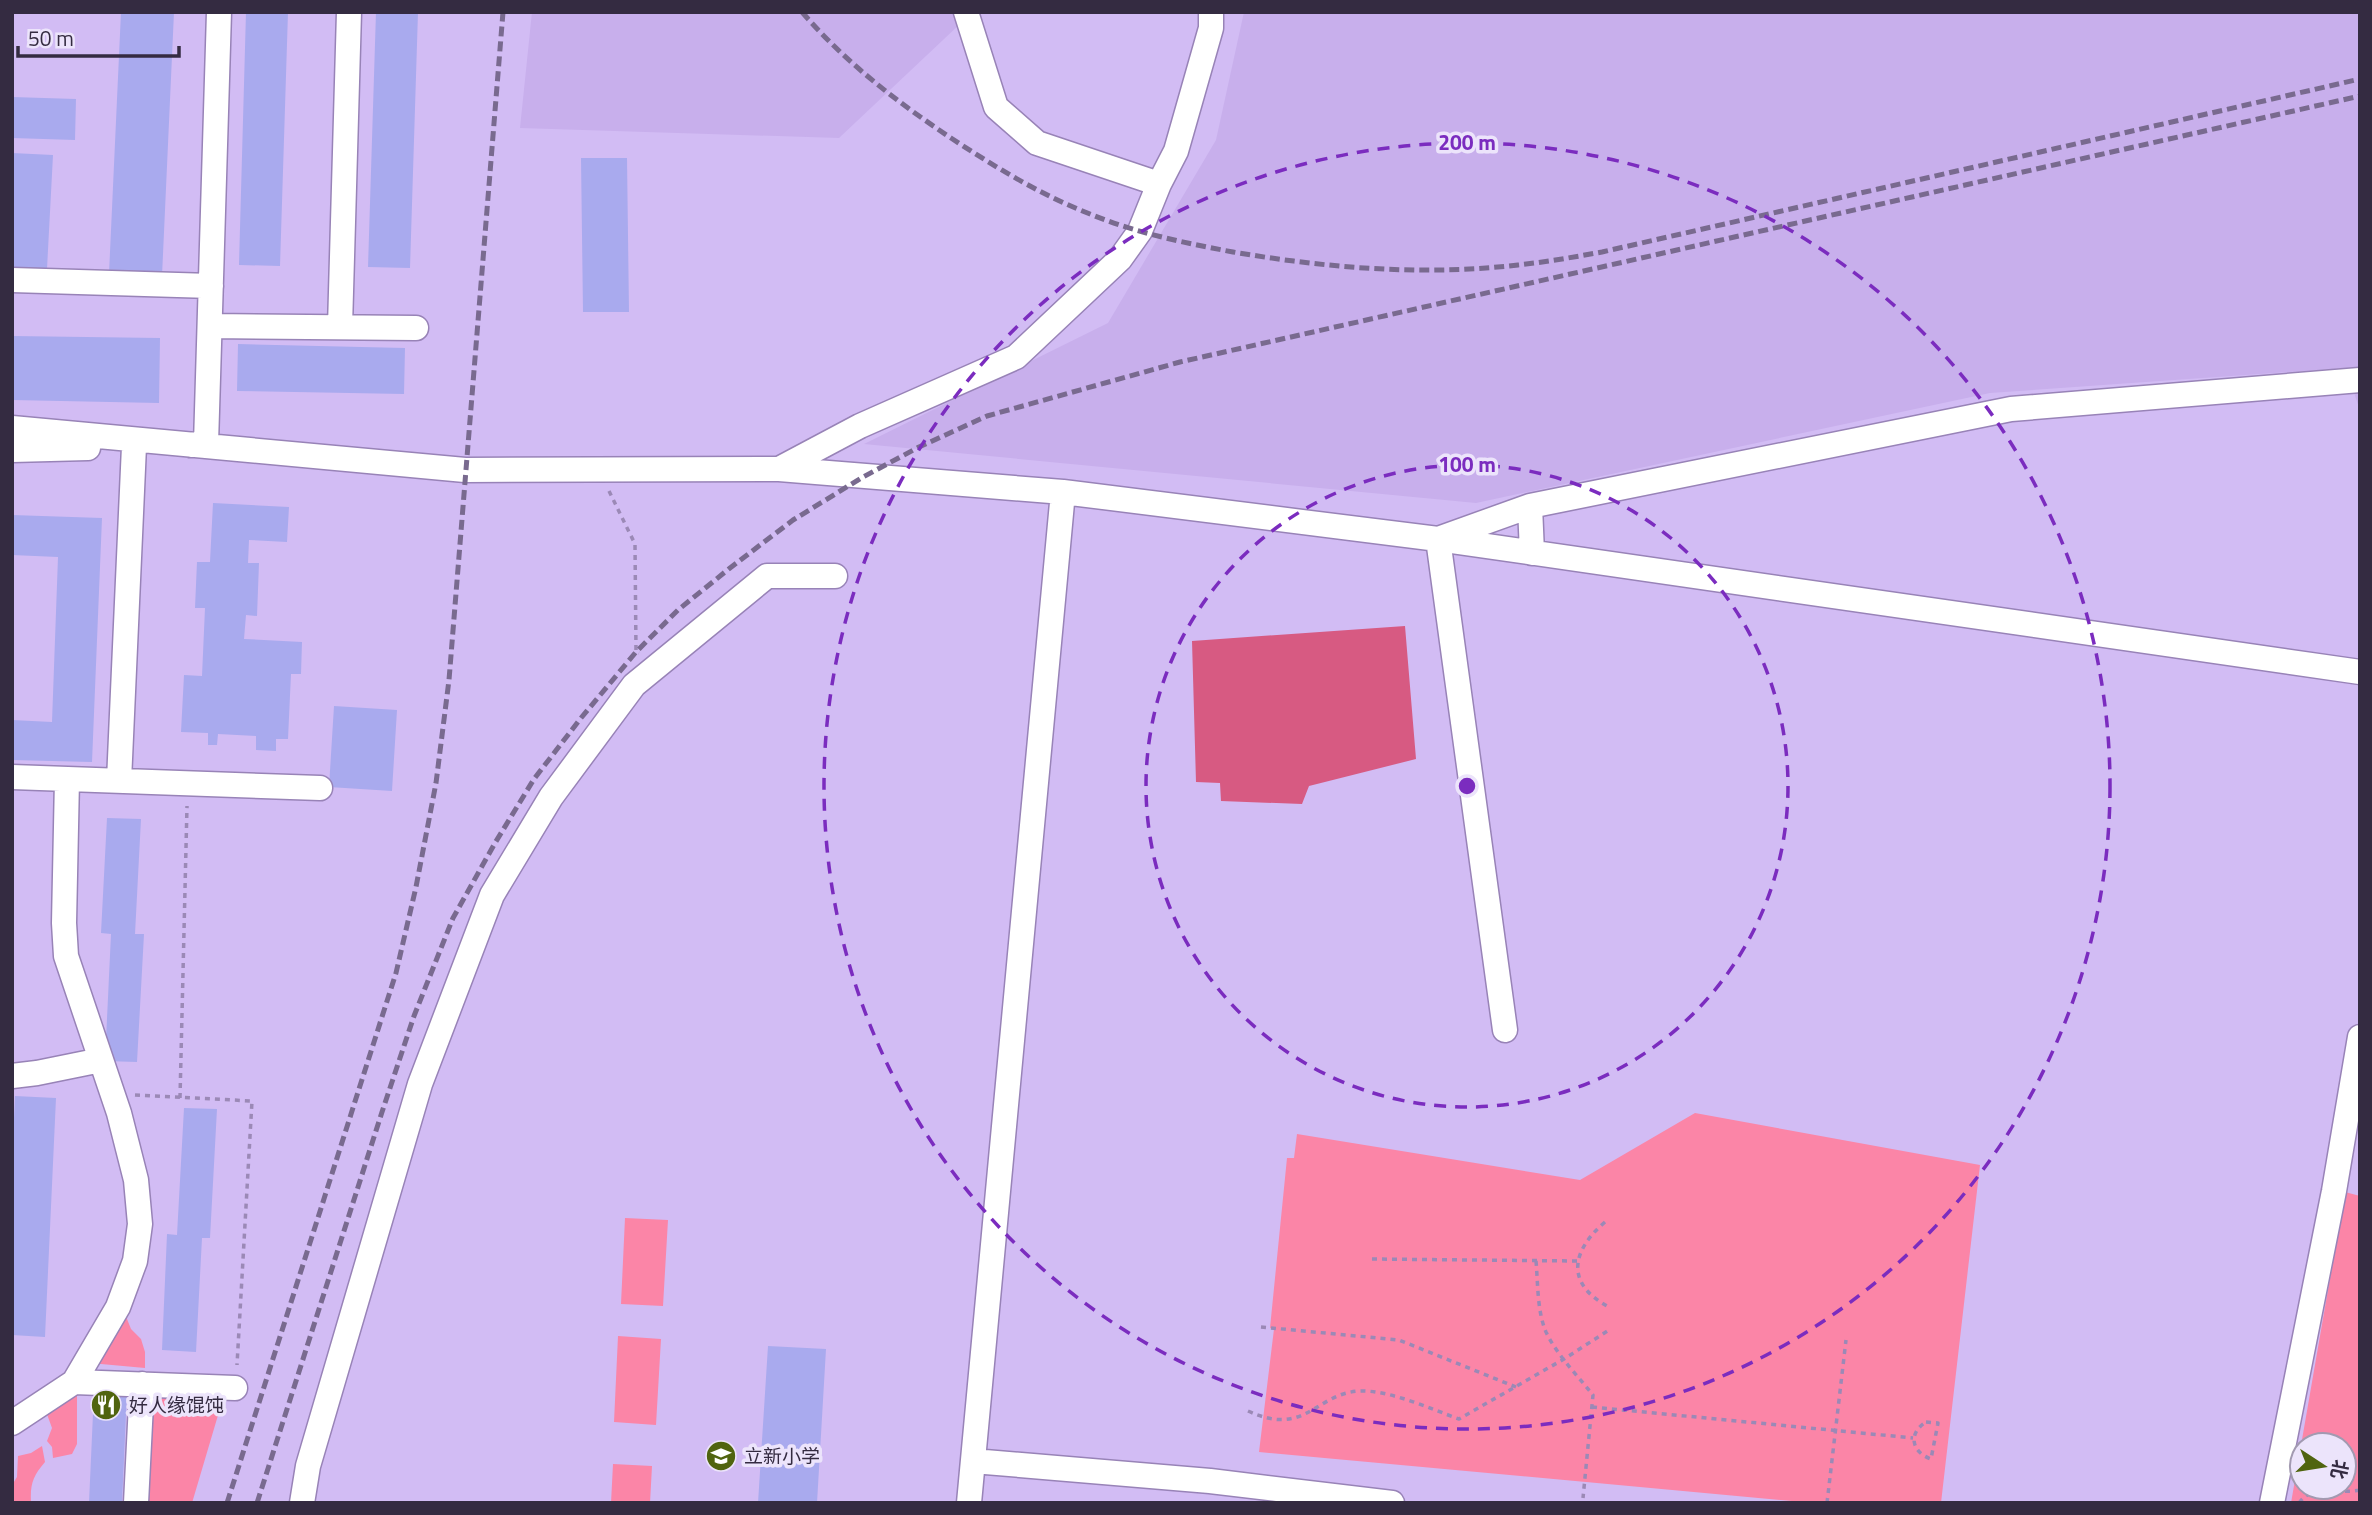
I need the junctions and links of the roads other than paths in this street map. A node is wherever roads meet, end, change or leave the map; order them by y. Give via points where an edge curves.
1 (219, 12) edge
2 (349, 12) edge
3 (966, 12) edge
4 (1211, 12) edge
5 (1159, 184) junction
6 (12, 280) edge
7 (211, 286) junction
8 (210, 326) junction
9 (340, 327) junction
10 (416, 328) dead end
11 (2360, 380) edge
12 (12, 428) edge
13 (206, 444) junction
14 (134, 446) junction
15 (12, 450) edge
16 (779, 469) junction
17 (1063, 492) junction
18 (1530, 506) junction
19 (1438, 539) junction
20 (1532, 553) junction
21 (835, 576) dead end
22 (2360, 672) edge
23 (12, 777) edge
24 (67, 779) junction
25 (120, 781) junction
26 (320, 789) dead end
27 (1505, 1030) dead end
28 (2360, 1037) edge
29 (101, 1060) junction
30 (12, 1076) edge
31 (74, 1382) junction
32 (142, 1384) junction
33 (235, 1388) road end
34 (12, 1423) edge
35 (973, 1461) junction
36 (135, 1503) edge
37 (302, 1503) edge
38 (969, 1503) edge
39 (1392, 1503) edge
40 (2272, 1503) edge

1 - 7 street
2 - 9 street
3 - 5 street via 996,107 1037,143
4 - 5 street via 1211,28 1176,151
5 - 16 street via 1140,231 1120,259 1016,357 860,426
6 - 7 street
7 - 8 street
8 - 9 street
8 - 13 street
9 - 10 street
11 - 18 street via 2011,409
12 - 13 street
13 - 14 street
13 - 16 street via 465,470
14 - 15 street
14 - 25 street
16 - 17 street
17 - 19 street
17 - 35 street
18 - 19 street
18 - 20 street
19 - 20 street
19 - 27 street
20 - 22 street
21 - 37 street via 767,576 634,685 551,797 492,895 420,1084 308,1466
23 - 24 street
24 - 25 street
24 - 29 street via 66,957
25 - 26 street
28 - 40 street
29 - 30 street
29 - 31 street via 136,1180 139,1224 135,1261 118,1307
31 - 32 street
31 - 34 street
32 - 33 street
32 - 36 street
35 - 38 street
35 - 39 street via 1210,1481

